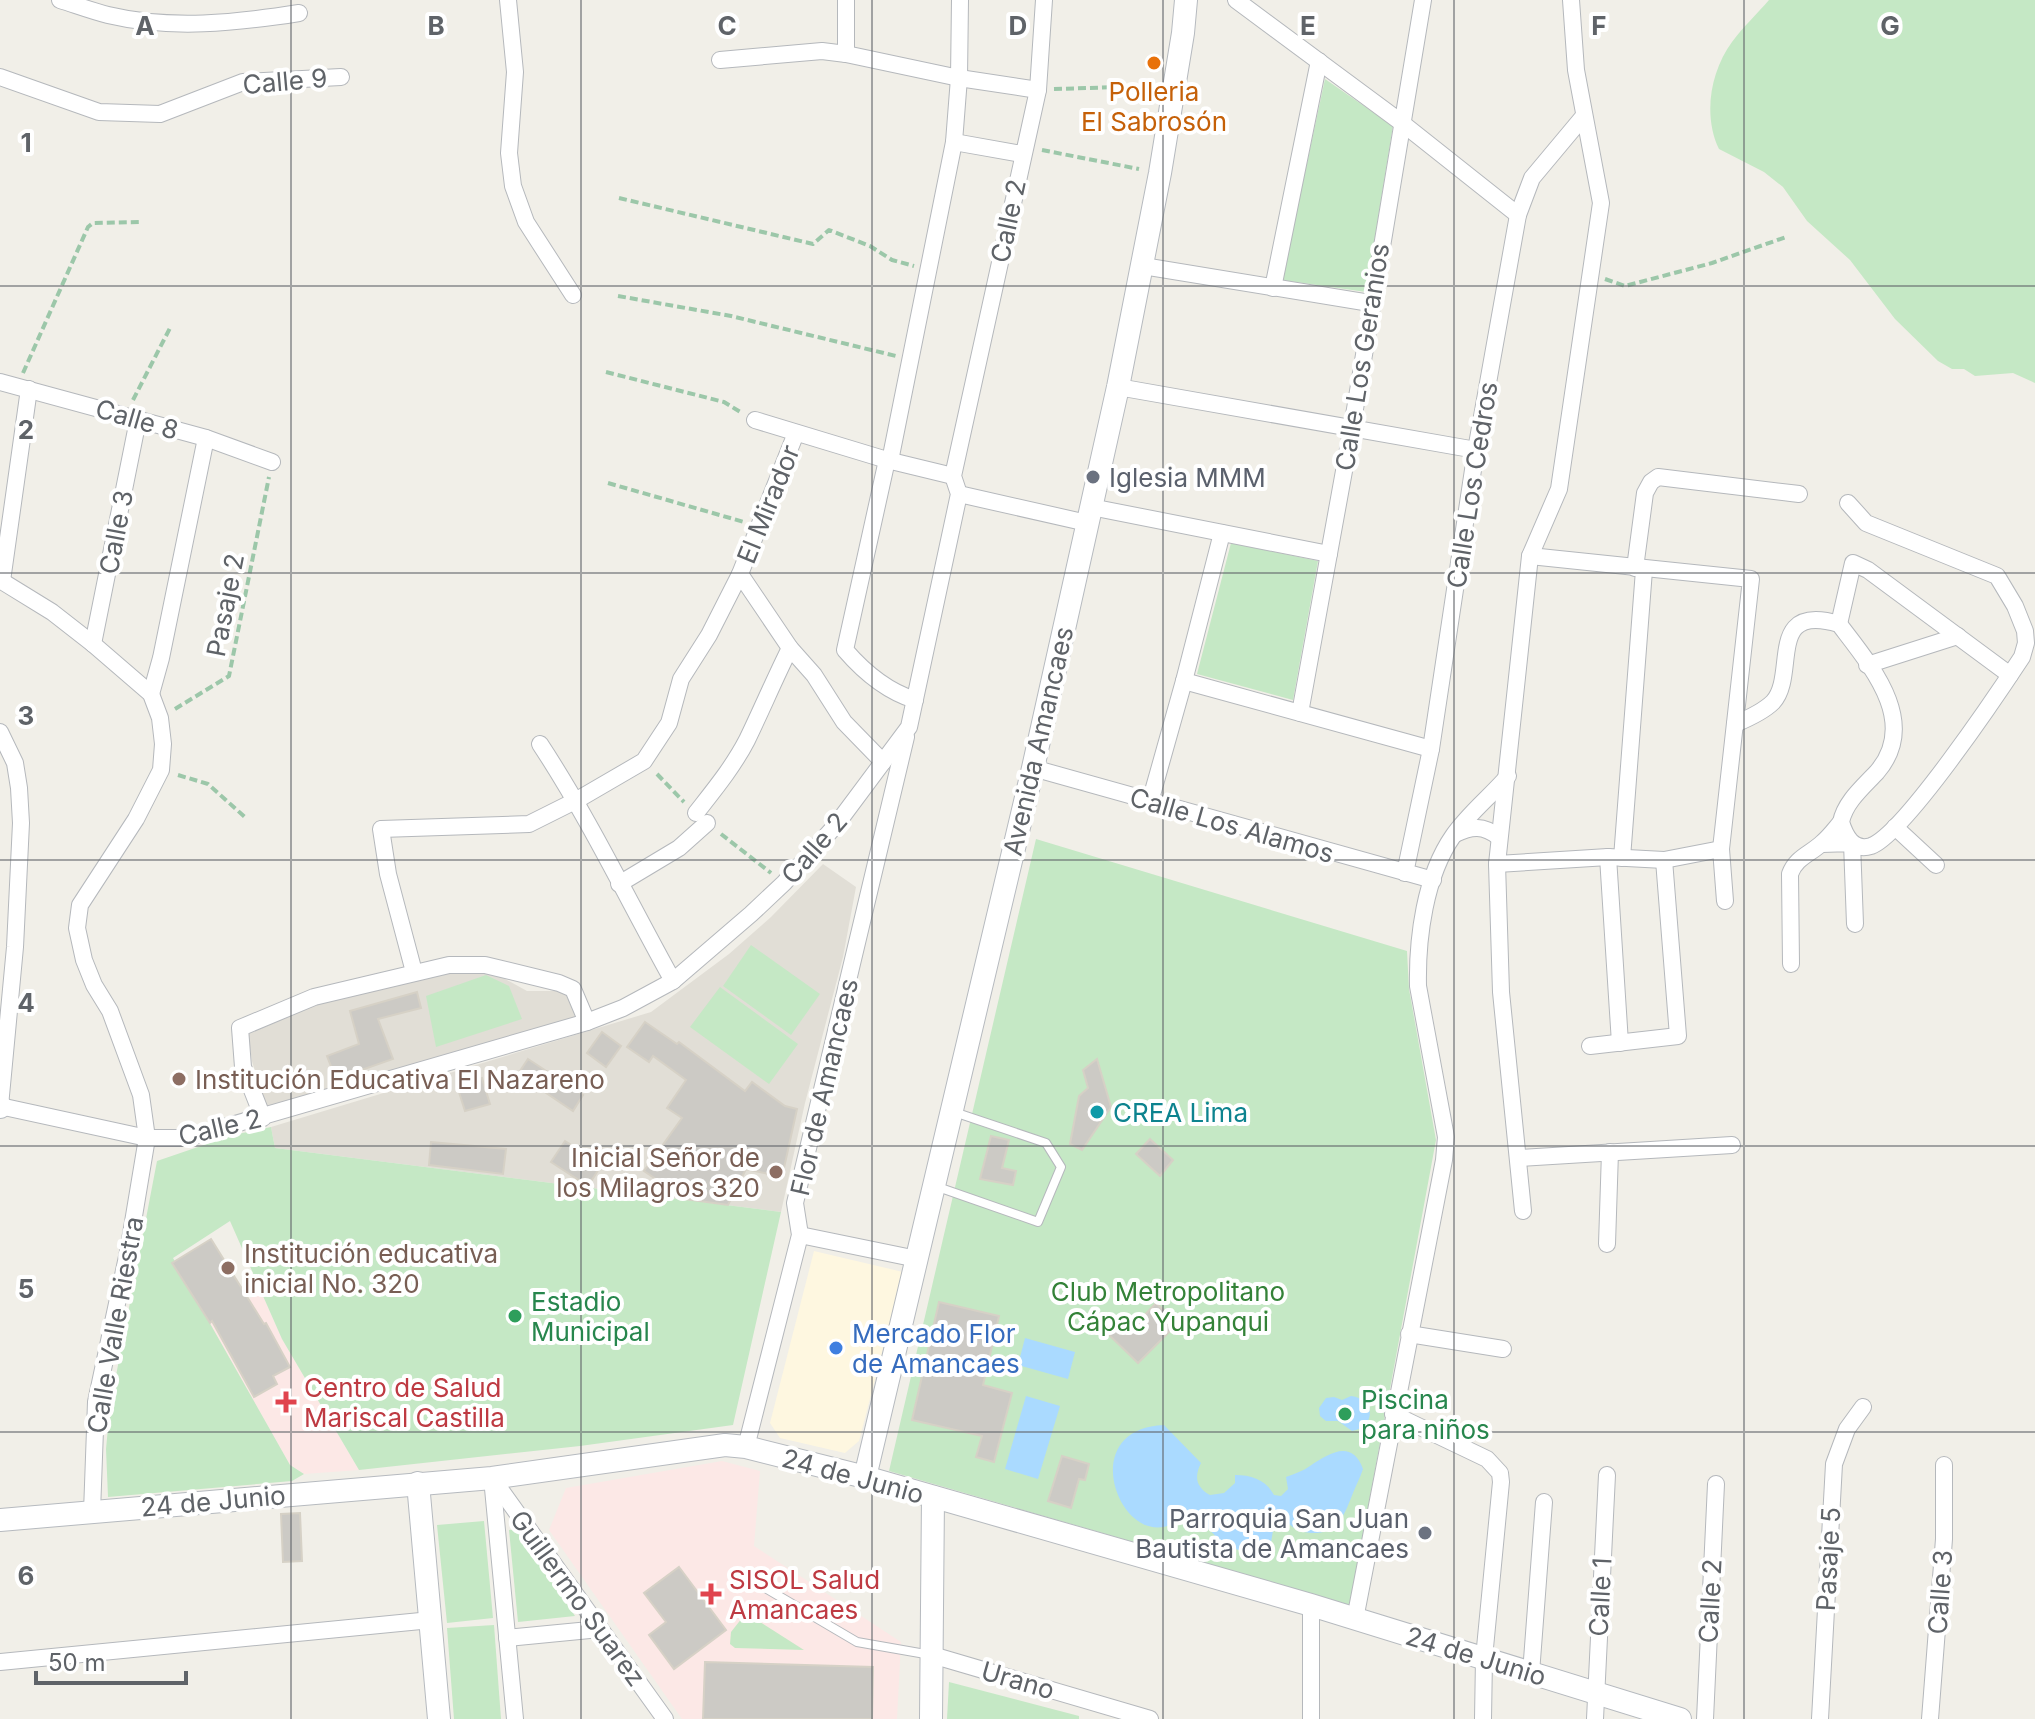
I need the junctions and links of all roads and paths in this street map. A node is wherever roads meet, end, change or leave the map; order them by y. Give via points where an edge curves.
1 (60, 0) edge
2 (508, 0) edge
3 (846, 0) edge
4 (960, 0) edge
5 (1044, 0) edge
6 (1186, 0) edge
7 (1236, 0) edge
8 (1423, 0) edge
9 (1571, 0) edge
10 (299, 13) dead end
11 (846, 54) junction
12 (720, 60) dead end
13 (1319, 61) junction
14 (0, 77) edge
15 (341, 77) dead end
16 (959, 78) junction
17 (1175, 85) junction
18 (1038, 90) junction
19 (1583, 117) junction
20 (1402, 123) junction
21 (954, 142) junction
22 (1023, 150) junction
23 (1160, 173) junction
24 (619, 198) dead end
25 (1518, 215) junction
26 (142, 222) dead end
27 (1786, 237) dead end
28 (1143, 266) junction
29 (928, 270) junction
30 (1592, 275) junction
31 (1273, 288) junction
32 (573, 295) dead end
33 (618, 296) dead end
34 (1370, 303) junction
35 (170, 328) dead end
36 (910, 359) junction
37 (606, 372) dead end
38 (15, 386) edge
39 (1118, 387) junction
40 (131, 418) junction
41 (755, 420) joint
42 (1352, 427) junction
43 (796, 433) junction
44 (206, 438) junction
45 (1476, 450) junction
46 (888, 460) junction
47 (272, 462) joint
48 (953, 476) junction
49 (608, 483) dead end
50 (959, 494) junction
51 (1799, 494) dead end
52 (1848, 503) dead end
53 (1089, 515) junction
54 (758, 526) junction
55 (1222, 533) junction
56 (1329, 554) junction
57 (1530, 556) junction
58 (1639, 569) junction
59 (740, 574) junction
60 (1, 580) edge
61 (1839, 624) junction
62 (1958, 636) junction
63 (93, 644) junction
64 (790, 648) junction
65 (1867, 665) junction
66 (2010, 675) junction
67 (1184, 681) junction
68 (151, 694) junction
69 (915, 700) junction
70 (1300, 713) junction
71 (160, 718) junction
72 (1735, 724) junction
73 (909, 727) junction
74 (0, 732) edge
75 (540, 744) dead end
76 (1431, 749) junction
77 (883, 762) junction
78 (1033, 768) junction
79 (161, 770) junction
80 (1508, 776) junction
81 (577, 800) junction
82 (1150, 802) junction
83 (246, 818) dead end
84 (1841, 822) junction
85 (1895, 827) junction
86 (1453, 835) junction
87 (1499, 837) junction
88 (1852, 843) junction
89 (1822, 844) junction
90 (1721, 849) junction
91 (1615, 858) junction
92 (1664, 860) junction
93 (1497, 864) junction
94 (1936, 865) dead end
95 (1405, 873) junction
96 (1433, 880) junction
97 (619, 884) junction
98 (1725, 901) dead end
99 (1855, 924) dead end
100 (1791, 964) dead end
101 (414, 972) junction
102 (673, 981) junction
103 (587, 1022) junction
104 (1620, 1043) junction
105 (1590, 1046) dead end
106 (0, 1106) edge
107 (952, 1111) junction
108 (263, 1118) junction
109 (147, 1138) junction
110 (1732, 1145) dead end
111 (1610, 1152) junction
112 (1519, 1158) junction
113 (934, 1186) junction
114 (1523, 1211) dead end
115 (800, 1235) junction
116 (1607, 1244) dead end
117 (917, 1259) junction
118 (1409, 1334) junction
119 (1503, 1349) dead end
120 (1863, 1407) dead end
121 (1393, 1414) junction
122 (746, 1447) junction
123 (1944, 1465) dead end
124 (1607, 1475) dead end
125 (865, 1477) junction
126 (492, 1478) junction
127 (418, 1483) junction
128 (1716, 1484) dead end
129 (933, 1497) junction
130 (1544, 1502) dead end
131 (92, 1512) junction
132 (0, 1520) edge
133 (767, 1589) dead end
134 (1311, 1605) junction
135 (1355, 1619) junction
136 (431, 1620) junction
137 (600, 1629) junction
138 (507, 1638) junction
139 (932, 1655) junction
140 (1484, 1658) junction
141 (0, 1662) edge
142 (1531, 1673) junction
143 (1594, 1692) junction
144 (1099, 1711) edge
145 (439, 1719) edge
146 (515, 1719) edge
147 (665, 1719) edge
148 (931, 1719) edge
149 (1150, 1719) edge
150 (1311, 1719) edge
151 (1483, 1719) edge
152 (1595, 1719) edge
153 (1680, 1719) edge
154 (1705, 1719) edge
155 (1820, 1719) edge
156 (1930, 1719) edge

1 - 10 street via 109,15 172,23 236,23
2 - 32 street via 515,72 509,153 513,186 526,222
3 - 11 street
4 - 16 street
5 - 18 street, Calle 2
6 - 17 street, Avenida Amancaes
7 - 13 street
8 - 20 street, Calle Los Geranios
9 - 19 street
11 - 12 street via 822,51
11 - 16 street
13 - 20 street
13 - 31 street
14 - 15 street, Calle 9 via 99,112 160,114 243,82
16 - 18 street
16 - 21 street
17 - 18 path
17 - 23 street, Avenida Amancaes
18 - 22 street, Calle 2
19 - 25 street, Calle Los Cedros via 1532,178
19 - 30 street via 1601,203
20 - 25 street
20 - 34 street, Calle Los Geranios
21 - 22 street
21 - 29 street
22 - 23 path
22 - 48 street, Calle 2
23 - 28 street, Avenida Amancaes
24 - 29 path via 813,244 829,230 892,260
25 - 45 street, Calle Los Cedros
26 - 38 path via 88,227
27 - 30 path via 1625,286
28 - 31 street
28 - 39 street, Avenida Amancaes
29 - 36 street
30 - 57 street via 1559,489
31 - 34 street
33 - 36 path via 731,316
34 - 42 street, Calle Los Geranios
35 - 40 path
36 - 46 street
37 - 41 path via 724,402
38 - 40 street, Calle 8
38 - 60 street
39 - 42 street
39 - 53 street, Avenida Amancaes
40 - 44 street, Calle 8
40 - 63 street, Calle 3
41 - 43 street
42 - 45 street
42 - 56 street, Calle Los Geranios
43 - 46 street
43 - 54 street, El Mirador
44 - 47 street, Calle 8
44 - 68 street
45 - 76 street, Calle Los Cedros
46 - 48 street
46 - 69 street via 845,650 864,672
47 - 71 path, Pasaje 2 via 229,676
48 - 50 street
49 - 54 path
50 - 53 street
50 - 69 street, Calle 2
51 - 58 street via 1658,477 1645,493
52 - 66 street via 1866,523 1997,576 2025,631 2025,648
53 - 55 street
53 - 78 street, Avenida Amancaes
54 - 59 street, El Mirador
55 - 56 street
55 - 67 street
56 - 70 street, Calle Los Geranios
57 - 58 street
57 - 80 street
58 - 72 street via 1751,579
58 - 91 street
59 - 64 street
59 - 81 street, El Mirador via 681,679 660,739 644,761
60 - 63 street
61 - 62 street via 1853,563
61 - 65 street
61 - 72 street via 1801,624 1791,633 1773,702
62 - 65 street
62 - 66 street
63 - 68 street
64 - 77 street via 844,722
64 - 97 street via 746,741 701,818 679,848
65 - 84 street via 1893,714 1894,744
66 - 85 street via 1961,747
67 - 70 street
67 - 82 street
68 - 71 street
69 - 73 street, Calle 2
70 - 76 street
71 - 79 street
72 - 90 street
73 - 77 street, Calle 2
73 - 115 street, Flor de Amancaes via 795,1203
74 - 106 street via 15,763 21,823
75 - 81 street
76 - 95 street, Calle Los Cedros
77 - 102 street, Calle 2 via 784,883
78 - 82 street, Calle Los Alamos
78 - 107 street, Avenida Amancaes
79 - 83 path via 208,784
79 - 109 street, Calle Valle Riestra via 80,905 77,928 89,973 110,1011 141,1095
80 - 86 street
80 - 87 street
81 - 97 street
81 - 101 street, El Mirador via 529,824 381,829
82 - 95 street, Calle Los Alamos
84 - 88 street
84 - 89 street
85 - 88 street via 1871,846
85 - 94 street
86 - 87 street via 1479,827
86 - 96 street
87 - 93 street
88 - 89 street
88 - 99 street
89 - 100 street via 1798,859 1790,874
90 - 92 street
90 - 98 street
91 - 92 street
91 - 93 street
91 - 104 street
92 - 104 street via 1678,1036
93 - 112 street via 1501,992
95 - 96 street, Calle Los Alamos
96 - 118 street via 1418,986 1446,1137
97 - 102 street
101 - 103 street via 485,965 559,983 573,989
101 - 108 street via 314,997 240,1028 243,1067
102 - 103 street, Calle 2
103 - 108 street, Calle 2
104 - 105 street
106 - 109 street, Calle 2
107 - 113 street, Avenida Amancaes
107 - 113 lane via 1046,1143 1061,1167 1038,1222
108 - 109 street, Calle 2 via 187,1138
109 - 131 street, Calle Valle Riestra via 96,1402
110 - 111 street
111 - 112 street
111 - 116 street
112 - 114 street
113 - 117 street, Avenida Amancaes
115 - 117 street
115 - 122 street, Flor de Amancaes
117 - 125 street, Avenida Amancaes
118 - 119 street
118 - 121 street
120 - 155 street, Pasaje 5 via 1847,1429 1834,1464
121 - 135 street
121 - 140 street via 1487,1459 1500,1473
122 - 125 street, 24 de Junio
122 - 126 street, 24 de Junio via 725,1445
123 - 156 street, Calle 3 via 1944,1539
124 - 143 street, Calle 1
125 - 129 street, 24 de Junio
126 - 127 street, 24 de Junio
126 - 137 street, Guillermo Suarez
126 - 138 street
127 - 131 street, 24 de Junio
127 - 136 street
128 - 154 street, Calle 2
129 - 134 street, 24 de Junio
129 - 139 street
130 - 142 street
131 - 132 street, 24 de Junio
133 - 139 lane via 857,1642
134 - 135 street, 24 de Junio
134 - 150 street
135 - 140 street, 24 de Junio
136 - 141 street
136 - 145 street
137 - 138 street
137 - 147 street, Guillermo Suarez
138 - 146 street
139 - 144 street, Urano
139 - 148 street
140 - 142 street, 24 de Junio
140 - 151 street
142 - 143 street, 24 de Junio
143 - 152 street, Calle 1
143 - 153 street, 24 de Junio
144 - 149 street, Urano

